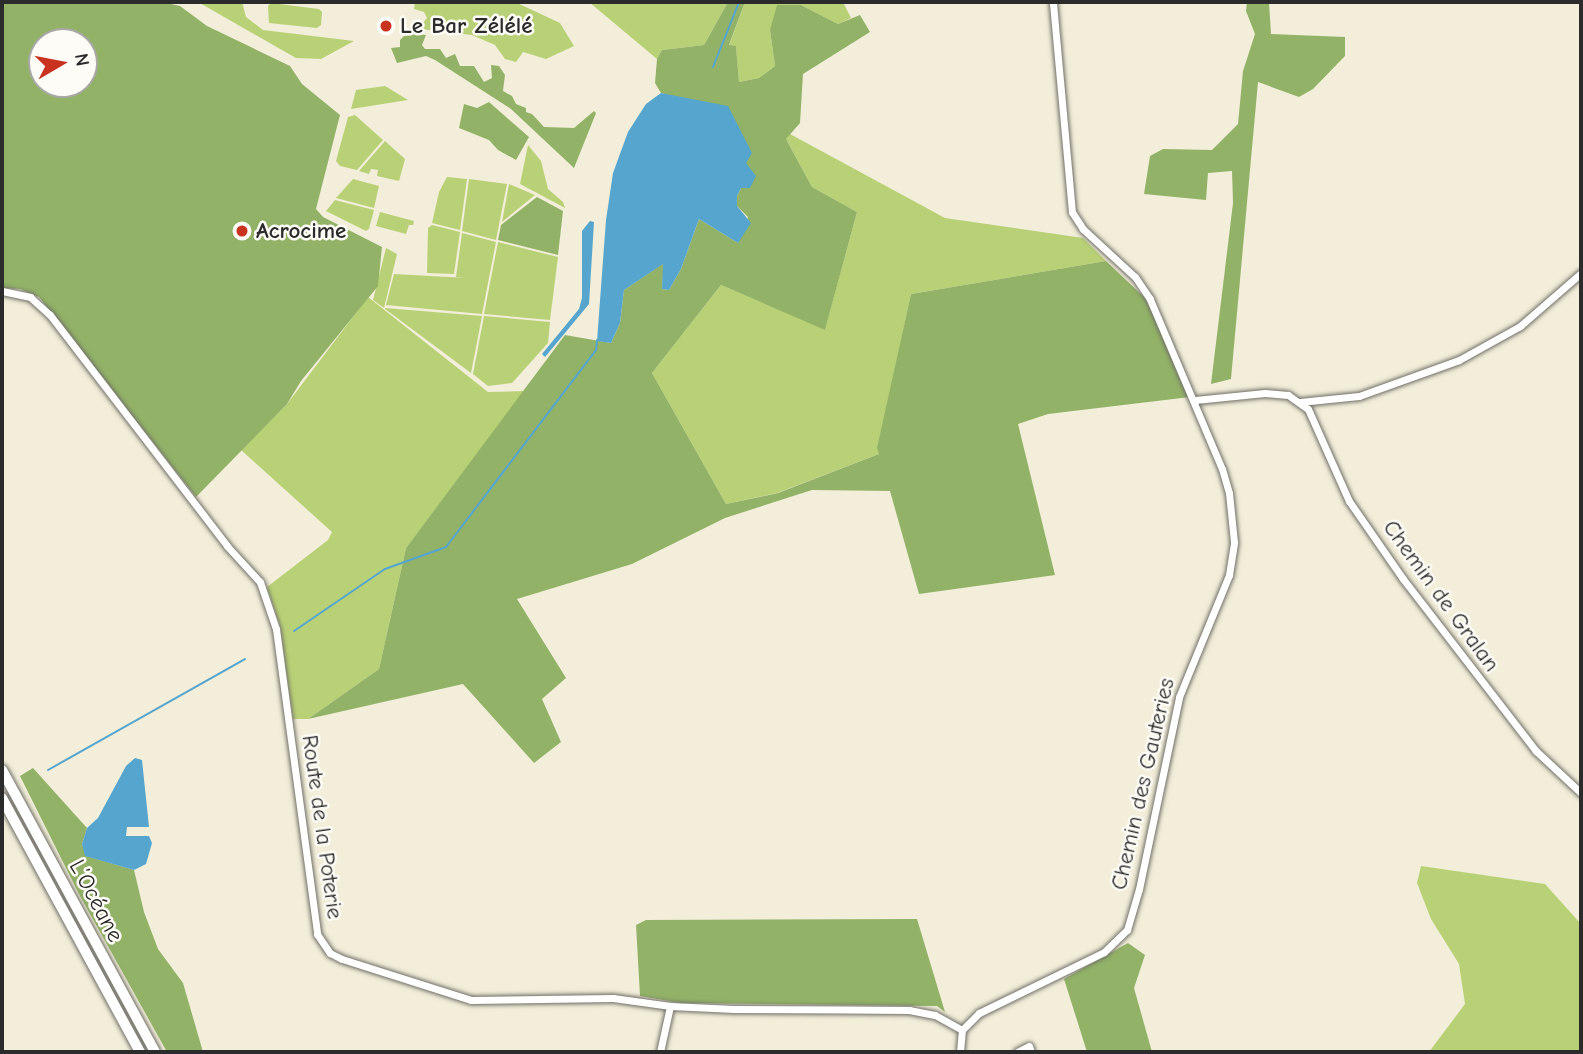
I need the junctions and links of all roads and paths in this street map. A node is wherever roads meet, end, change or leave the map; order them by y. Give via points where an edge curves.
1 (1053, 2) edge
2 (1581, 273) edge
3 (2, 291) edge
4 (1195, 400) junction
5 (1300, 402) junction
6 (2, 770) edge
7 (1581, 793) edge
8 (2, 798) edge
9 (670, 1006) junction
10 (962, 1030) junction
11 (140, 1052) edge
12 (155, 1052) edge
13 (660, 1052) edge
14 (960, 1052) edge
15 (1017, 1052) edge
16 (1031, 1052) edge

1 - 4 street, Chemin des Gauteries via 1072,212 1083,229 1135,277 1150,299
2 - 5 street via 1520,326 1459,360 1359,396
3 - 9 street, Route de la Poterie via 30,297 50,314 219,536 260,582 276,629 322,945 342,959 458,999 613,998
4 - 5 street via 1265,393
4 - 10 street, Chemin des Gauteries via 1229,493 1233,560 1179,697 1133,916 1117,942 1104,952 979,1013
5 - 7 street, Chemin de Gralan via 1317,423 1349,501 1404,579 1536,751
6 - 12 highway, L’Océane
8 - 11 highway, L’Océane
9 - 10 street, Route de la Poterie via 909,1010 934,1015
9 - 13 street
10 - 14 street
15 - 16 street via 1029,1046

